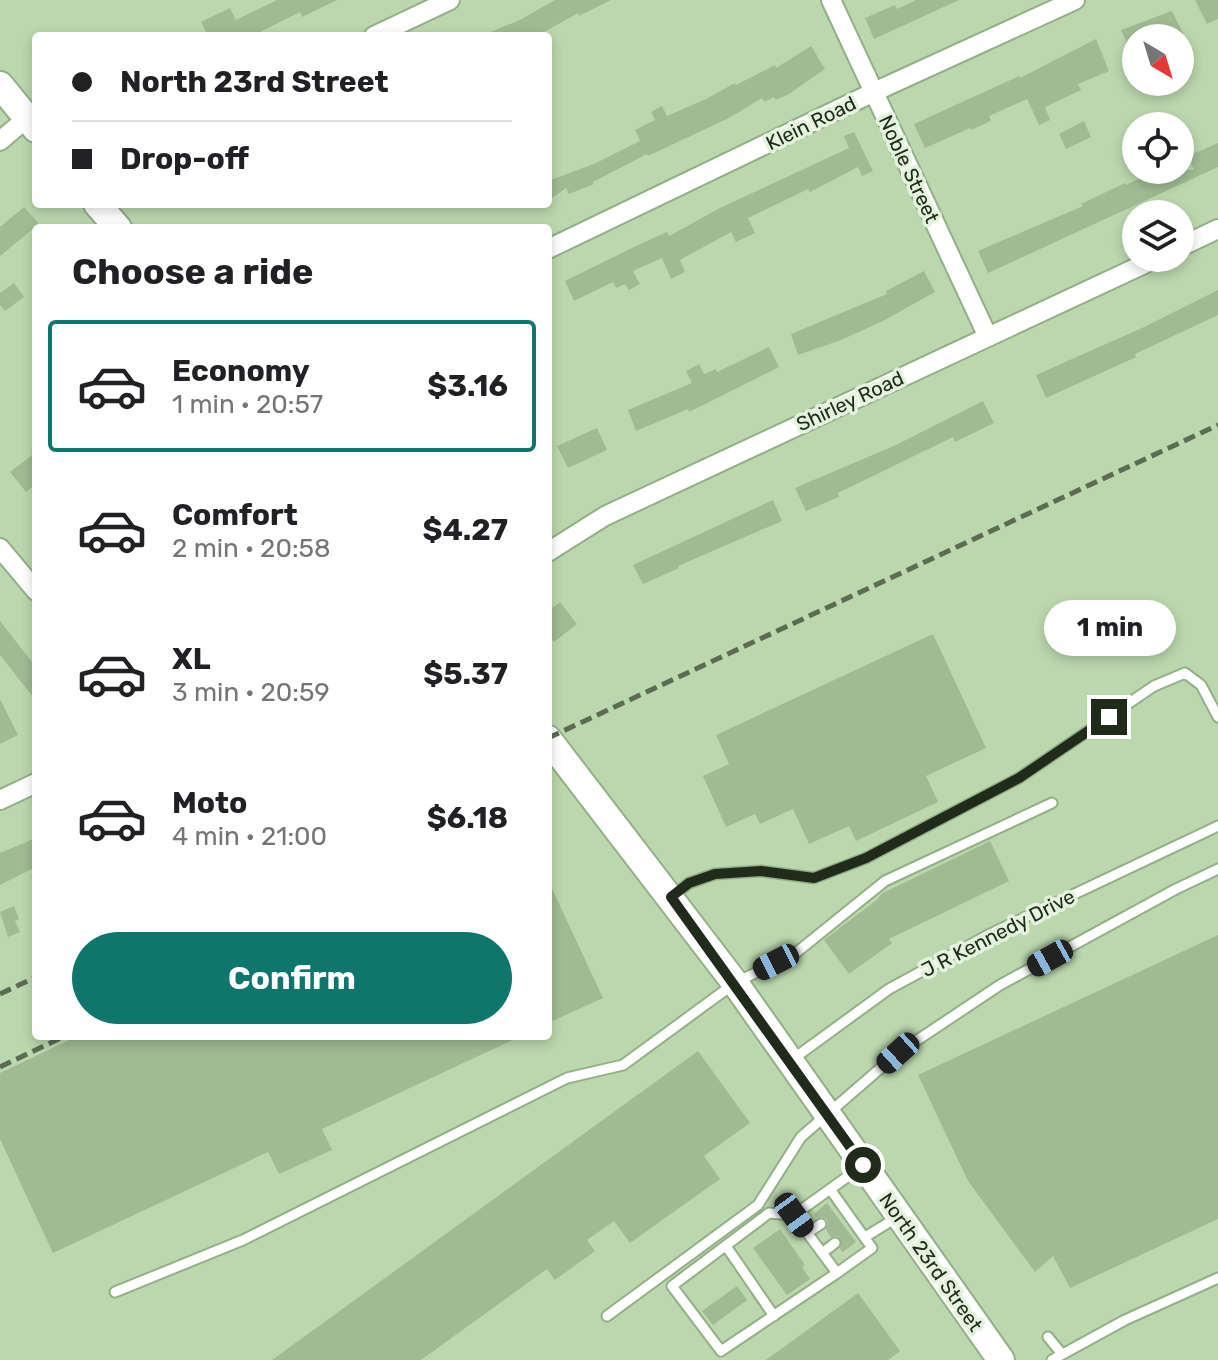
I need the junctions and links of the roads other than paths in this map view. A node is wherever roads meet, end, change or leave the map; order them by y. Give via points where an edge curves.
1 (450, 0) edge
2 (831, 0) edge
3 (1075, 0) edge
4 (382, 32) edge
5 (0, 85) edge
6 (874, 92) junction
7 (32, 123) edge
8 (0, 141) edge
9 (1218, 229) edge
10 (1194, 240) edge
11 (552, 247) edge
12 (1127, 272) edge
13 (988, 337) junction
14 (0, 548) edge
15 (552, 549) edge
16 (32, 586) edge
17 (1218, 717) edge
18 (552, 744) edge
19 (32, 785) edge
20 (0, 800) edge
21 (1052, 803) dead end
22 (1218, 826) edge
23 (1218, 869) edge
24 (671, 897) junction
25 (735, 983) junction
26 (790, 1061) junction
27 (828, 1115) junction
28 (863, 1165) junction
29 (830, 1189) junction
30 (794, 1215) junction
31 (899, 1217) junction
32 (821, 1224) dead end
33 (807, 1233) junction
34 (865, 1237) junction
35 (835, 1243) dead end
36 (726, 1246) junction
37 (822, 1253) junction
38 (837, 1273) junction
39 (1218, 1278) edge
40 (115, 1292) dead end
41 (607, 1316) dead end
42 (774, 1316) junction
43 (1048, 1337) dead end
44 (1062, 1354) junction
45 (1001, 1360) edge
46 (1052, 1360) edge

1 - 4 street
2 - 6 street, Noble Street
3 - 6 street, Klein Road
5 - 7 main road
6 - 11 street, Klein Road
6 - 13 street, Noble Street
7 - 8 street
9 - 10 street
12 - 13 street, Shirley Road
13 - 15 street, Shirley Road via 605,516
14 - 16 street
17 - 24 lane via 1201,685 1185,673 1154,686 1019,778 866,858 814,878 761,871 715,874 689,883
18 - 24 main road, North 23rd Street
19 - 20 street
21 - 25 lane via 885,881 797,952
22 - 26 lane, J R Kennedy Drive via 992,933 889,989
23 - 27 lane via 1000,985 898,1053
24 - 25 main road, North 23rd Street
25 - 26 main road, North 23rd Street
25 - 40 lane via 623,1065 567,1078 243,1240
26 - 27 main road, North 23rd Street
27 - 28 main road, North 23rd Street
27 - 41 lane via 801,1137 758,1205
28 - 29 lane
28 - 31 main road, North 23rd Street
29 - 30 lane
29 - 34 lane via 839,1211
30 - 33 lane
30 - 36 lane via 769,1213
31 - 34 lane
31 - 45 main road, North 23rd Street
32 - 33 lane
33 - 37 lane
34 - 38 lane via 872,1248
35 - 37 lane
36 - 42 lane
36 - 42 lane via 672,1286 721,1351
37 - 38 lane
38 - 42 lane
39 - 44 lane
43 - 44 lane
44 - 46 lane

